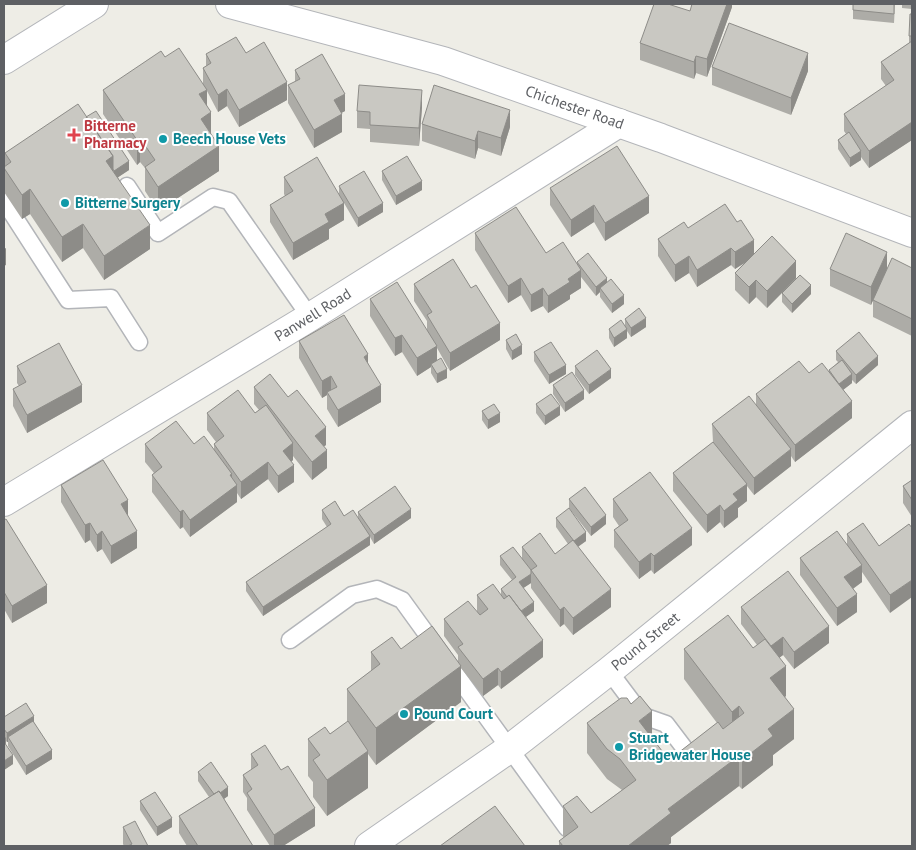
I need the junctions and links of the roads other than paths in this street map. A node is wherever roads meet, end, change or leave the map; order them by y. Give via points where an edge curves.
1 (94, 4) edge
2 (230, 4) edge
3 (4, 60) edge
4 (619, 123) junction
5 (127, 186) dead end
6 (4, 201) edge
7 (912, 234) edge
8 (310, 316) junction
9 (139, 342) dead end
10 (912, 425) edge
11 (4, 502) edge
12 (290, 640) dead end
13 (609, 671) junction
14 (509, 749) junction
15 (692, 757) edge
16 (567, 828) edge
17 (369, 846) edge

1 - 3 street
2 - 4 street, Chichester Road via 443,61
4 - 7 street, Chichester Road
4 - 8 street, Panwell Road
5 - 8 lane via 158,233 213,197 229,201
6 - 9 lane via 68,300 111,298
8 - 11 street, Panwell Road
10 - 13 street, Pound Street
12 - 14 lane via 352,595 377,589 402,600
13 - 14 street, Pound Street
13 - 15 lane via 636,707 646,717 666,724
14 - 16 lane
14 - 17 street, Pound Street

